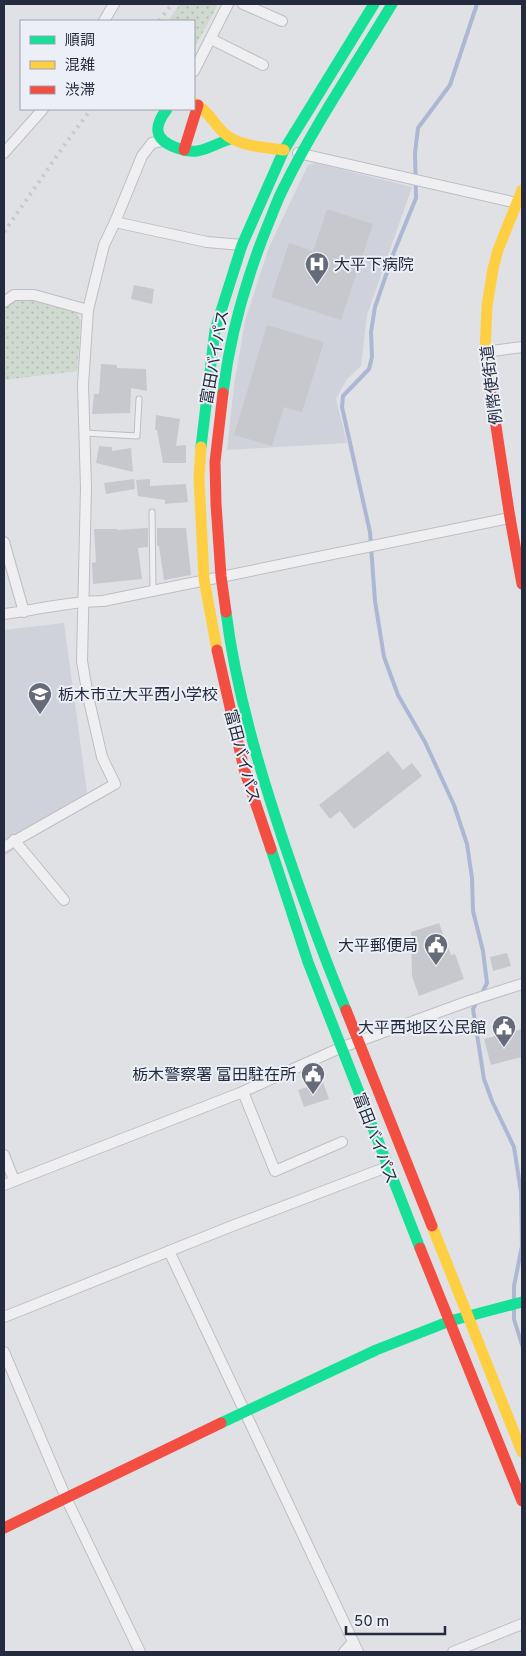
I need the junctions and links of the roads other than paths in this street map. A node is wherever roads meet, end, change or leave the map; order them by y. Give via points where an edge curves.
1 (114, 4) edge
2 (228, 4) edge
3 (242, 4) edge
4 (374, 4) edge
5 (392, 4) edge
6 (105, 20) edge
7 (282, 21) dead end
8 (211, 39) junction
9 (264, 65) dead end
10 (195, 69) edge
11 (196, 104) edge
12 (42, 110) edge
13 (166, 110) edge
14 (194, 110) edge
15 (231, 139) junction
16 (162, 141) junction
17 (184, 150) junction
18 (284, 150) junction
19 (4, 153) edge
20 (302, 153) junction
21 (522, 190) edge
22 (517, 203) junction
23 (116, 222) junction
24 (242, 245) junction
25 (4, 302) edge
26 (88, 310) junction
27 (522, 347) edge
28 (485, 352) junction
29 (139, 399) dead end
30 (84, 433) junction
31 (152, 512) dead end
32 (510, 518) junction
33 (4, 542) edge
34 (222, 576) junction
35 (522, 577) edge
36 (204, 579) junction
37 (153, 590) junction
38 (82, 601) junction
39 (24, 612) junction
40 (4, 614) edge
41 (14, 840) junction
42 (4, 847) edge
43 (64, 900) dead end
44 (522, 984) edge
45 (358, 1041) junction
46 (340, 1048) junction
47 (243, 1092) junction
48 (342, 1142) dead end
49 (4, 1155) edge
50 (387, 1167) junction
51 (14, 1180) junction
52 (4, 1185) edge
53 (169, 1250) junction
54 (522, 1302) edge
55 (469, 1316) junction
56 (4, 1317) edge
57 (450, 1321) junction
58 (4, 1352) edge
59 (245, 1411) junction
60 (522, 1452) edge
61 (66, 1498) junction
62 (522, 1501) edge
63 (4, 1528) edge
64 (522, 1624) edge
65 (353, 1642) junction
66 (140, 1652) edge
67 (344, 1652) edge
68 (358, 1652) edge
69 (453, 1652) edge

1 - 6 street
2 - 8 street
3 - 7 street
4 - 18 main road, 富田バイパス
5 - 20 main road, 富田バイパス
8 - 9 street
8 - 10 street
11 - 15 main road via 207,111
12 - 19 street
13 - 16 main road via 156,129
14 - 17 main road
15 - 17 main road via 194,151
15 - 18 main road
16 - 17 main road
16 - 23 street via 152,143 142,156
18 - 20 street
18 - 24 main road, 富田バイパス
20 - 22 street
20 - 34 main road, 富田バイパス via 283,188 259,246 233,336 215,462
21 - 22 main road, 例幣使街道
22 - 28 main road, 例幣使街道 via 498,250 489,285
23 - 24 street via 207,242
23 - 26 street via 104,245
24 - 36 main road, 富田バイパス via 215,330 202,433 199,478
25 - 26 street via 14,296 34,295
26 - 30 street via 83,385
27 - 28 street
28 - 32 main road, 例幣使街道
29 - 30 lane via 137,436
30 - 38 street via 86,488
31 - 37 lane
32 - 34 street
32 - 35 main road, 例幣使街道
33 - 39 street
34 - 36 street
34 - 45 main road, 富田バイパス via 236,673 261,774 327,964
36 - 37 street
36 - 46 main road, 富田バイパス via 221,673 244,770
37 - 38 street via 103,601
38 - 39 street
38 - 41 street via 82,661 86,687 102,757 115,784
39 - 40 street
41 - 42 street
41 - 43 street
44 - 45 street
45 - 46 street
45 - 55 main road, 富田バイパス
46 - 47 street
46 - 50 main road, 富田バイパス
47 - 48 street via 275,1171
47 - 51 street
49 - 51 street
50 - 53 street
50 - 57 main road, 富田バイパス
51 - 52 street
53 - 56 street
53 - 59 street
54 - 55 main road
55 - 57 main road
55 - 60 main road, 富田バイパス
57 - 59 main road via 376,1350
57 - 62 main road, 富田バイパス
58 - 61 street
59 - 61 main road
59 - 65 street
61 - 63 main road
61 - 66 street
64 - 69 street
65 - 67 street
65 - 68 street

